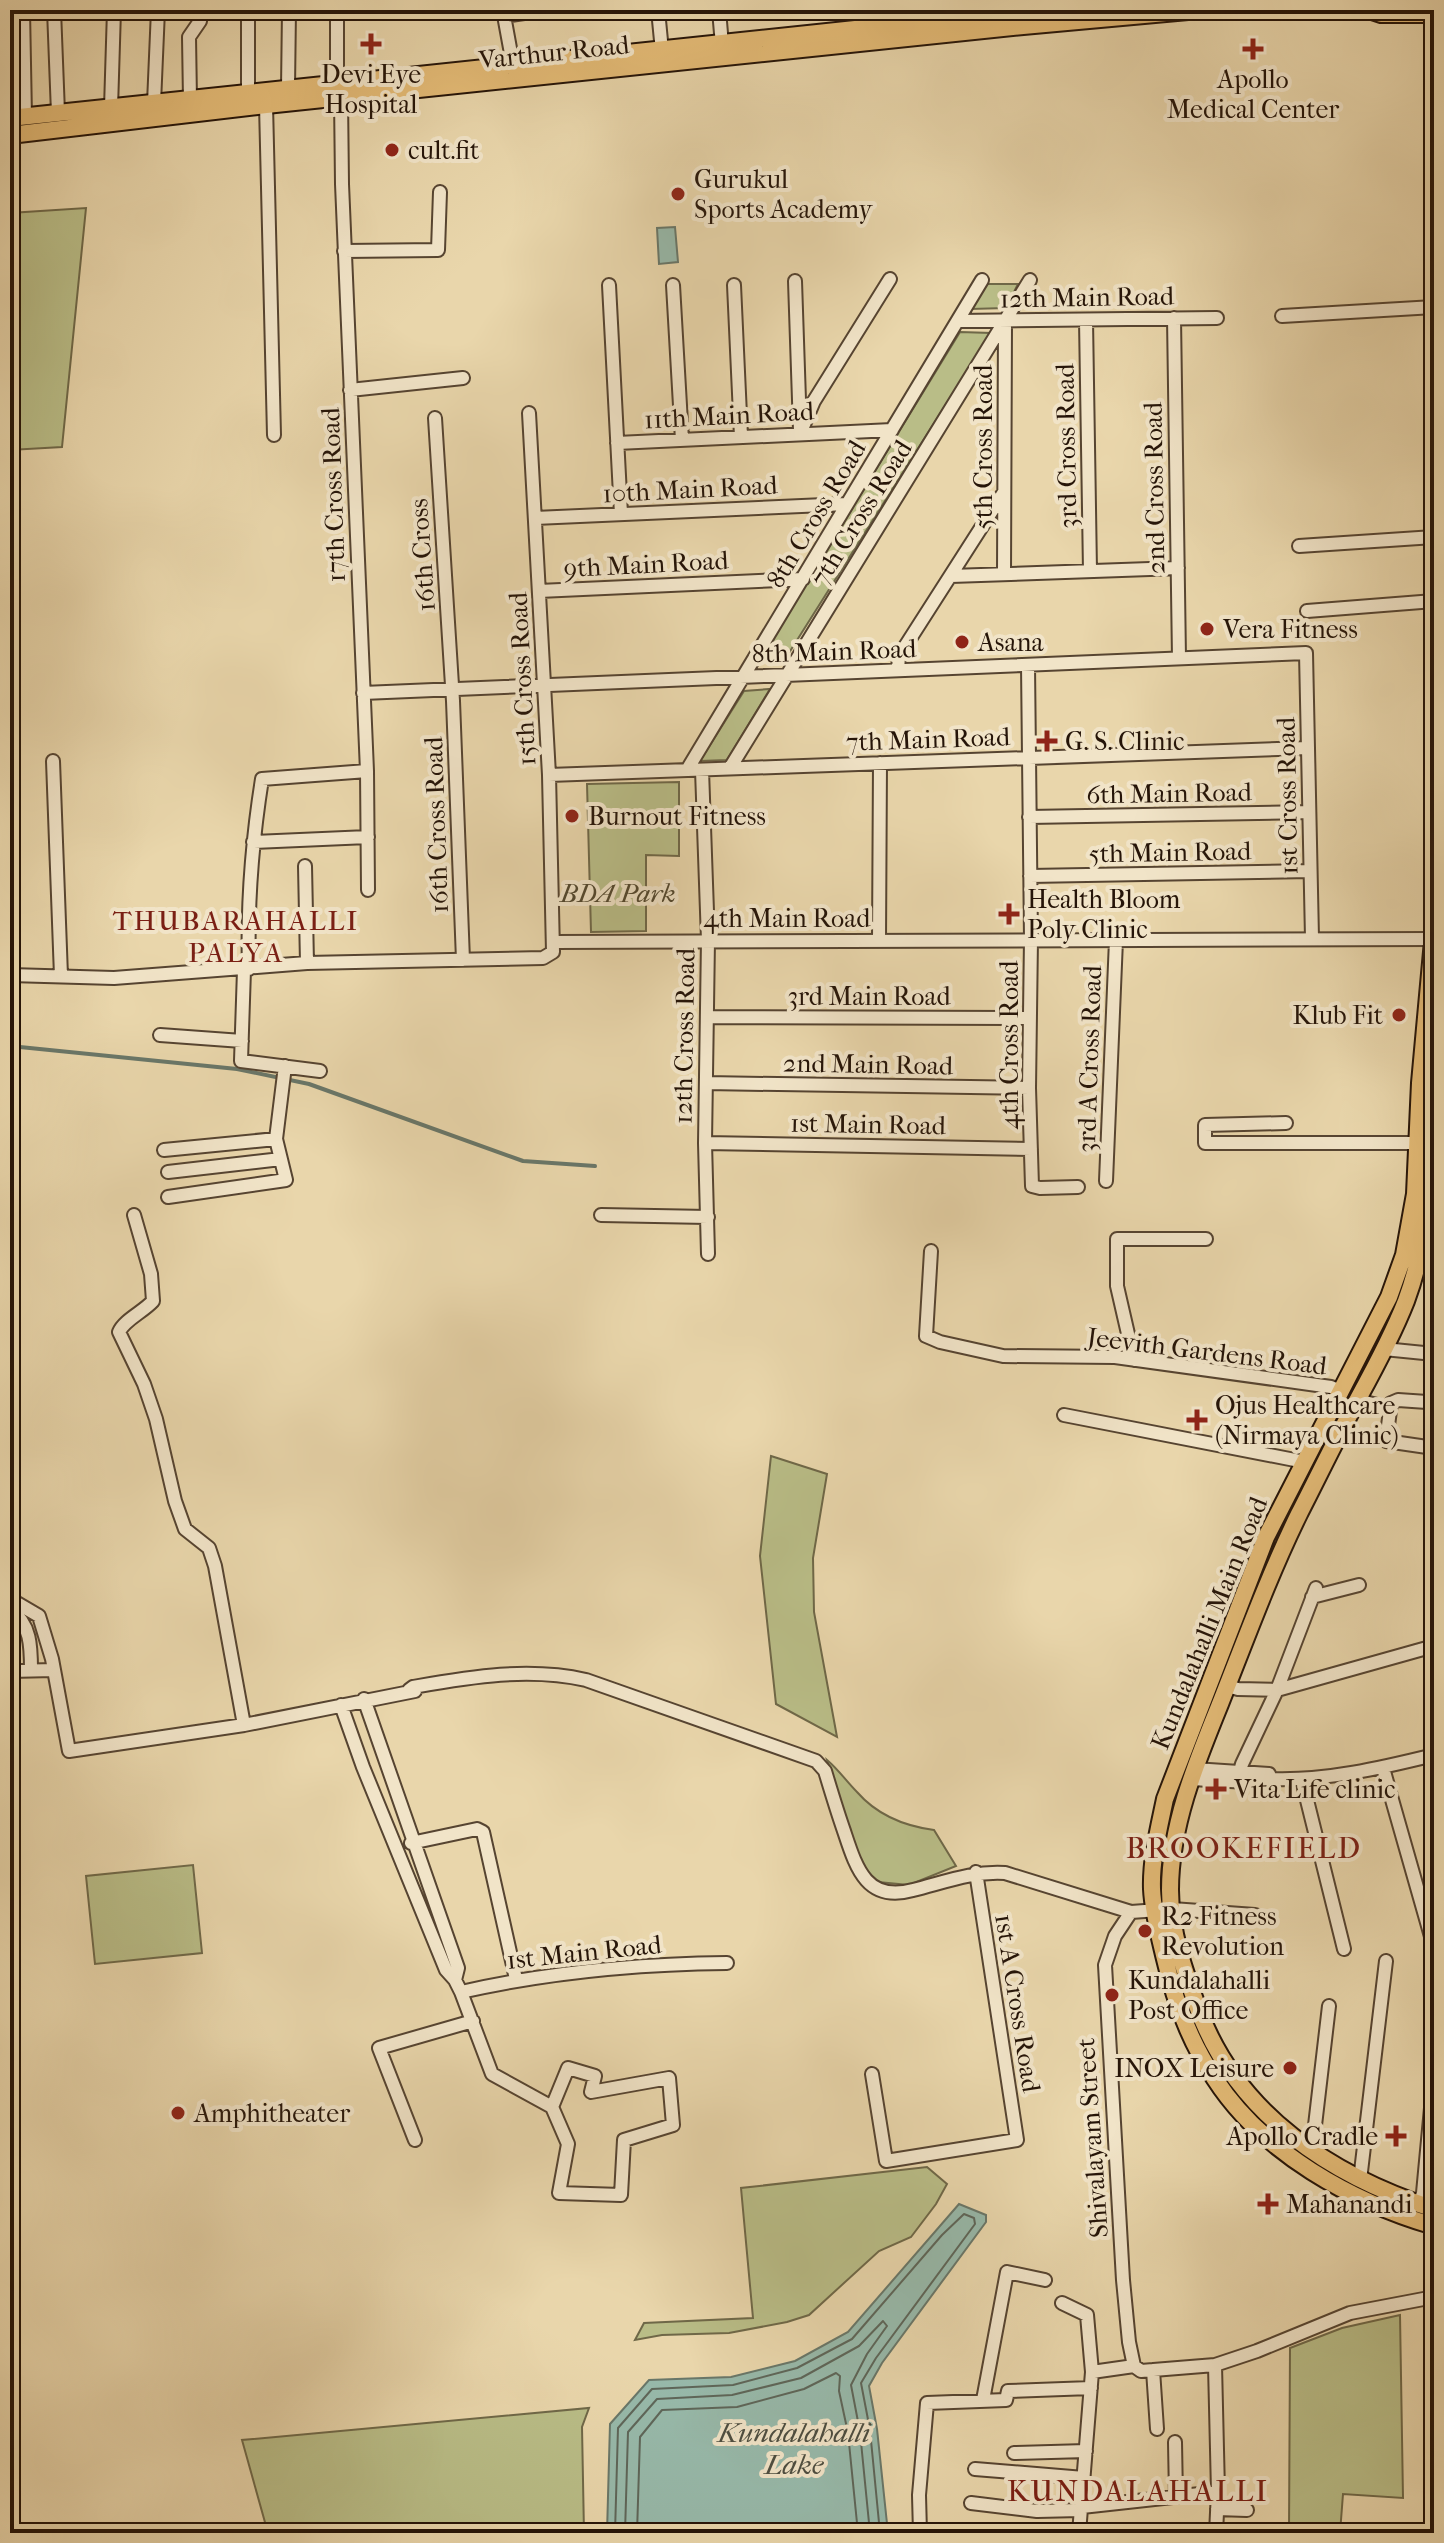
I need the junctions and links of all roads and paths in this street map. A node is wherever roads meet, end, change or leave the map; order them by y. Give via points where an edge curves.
1 (23, 10) edge
2 (54, 10) edge
3 (114, 10) edge
4 (158, 10) edge
5 (201, 10) edge
6 (248, 10) edge
7 (289, 10) edge
8 (337, 10) edge
9 (545, 10) edge
10 (658, 10) edge
11 (719, 10) edge
12 (1036, 10) edge
13 (1199, 10) edge
14 (1369, 10) edge
15 (504, 13) edge
16 (1434, 14) edge
17 (926, 15) edge
18 (987, 17) edge
19 (722, 45) junction
20 (662, 51) junction
21 (514, 73) junction
22 (288, 88) junction
23 (339, 91) junction
24 (248, 92) junction
25 (190, 100) junction
26 (154, 103) junction
27 (266, 105) junction
28 (111, 108) junction
29 (58, 113) junction
30 (18, 126) edge
31 (440, 192) dead end
32 (344, 251) junction
33 (890, 279) dead end
34 (982, 280) dead end
35 (1030, 280) dead end
36 (795, 281) dead end
37 (609, 285) dead end
38 (673, 285) dead end
39 (734, 285) dead end
40 (1434, 307) edge
41 (1282, 316) dead end
42 (1174, 318) junction
43 (1217, 318) dead end
44 (1086, 320) junction
45 (958, 321) junction
46 (1005, 321) junction
47 (463, 378) dead end
48 (350, 390) junction
49 (529, 413) dead end
50 (435, 418) dead end
51 (892, 430) junction
52 (800, 434) junction
53 (274, 435) dead end
54 (741, 437) junction
55 (682, 440) junction
56 (617, 443) junction
57 (1004, 492) junction
58 (847, 504) junction
59 (621, 514) junction
60 (535, 518) junction
61 (1434, 537) edge
62 (1299, 546) dead end
63 (1178, 568) junction
64 (1090, 571) junction
65 (1004, 574) junction
66 (951, 576) junction
67 (803, 579) junction
68 (539, 591) junction
69 (1434, 601) edge
70 (1307, 611) dead end
71 (1306, 653) joint
72 (1179, 658) junction
73 (1028, 665) junction
74 (898, 670) junction
75 (787, 675) junction
76 (743, 677) junction
77 (544, 685) junction
78 (452, 689) junction
79 (363, 693) junction
80 (1308, 748) junction
81 (1029, 758) junction
82 (53, 761) dead end
83 (880, 763) junction
84 (730, 768) junction
85 (687, 770) junction
86 (702, 770) junction
87 (367, 771) junction
88 (549, 775) junction
89 (1309, 812) junction
90 (1029, 817) junction
91 (368, 837) junction
92 (253, 842) junction
93 (305, 866) dead end
94 (1310, 871) junction
95 (1030, 876) junction
96 (368, 890) dead end
97 (1433, 935) edge
98 (1312, 938) junction
99 (1031, 939) junction
100 (708, 940) junction
101 (879, 940) junction
102 (1116, 940) junction
103 (554, 942) junction
104 (463, 960) junction
105 (307, 963) junction
106 (246, 969) junction
107 (10, 975) edge
108 (61, 976) junction
109 (707, 1017) junction
110 (1030, 1018) junction
111 (160, 1035) dead end
112 (242, 1041) junction
113 (320, 1071) dead end
114 (283, 1075) junction
115 (706, 1083) junction
116 (1029, 1088) junction
117 (1286, 1123) dead end
118 (276, 1139) junction
119 (705, 1143) junction
120 (1429, 1143) edge
121 (1031, 1149) junction
122 (164, 1150) dead end
123 (281, 1159) junction
124 (168, 1172) dead end
125 (1106, 1181) dead end
126 (1078, 1187) dead end
127 (168, 1197) dead end
128 (134, 1215) dead end
129 (601, 1215) dead end
130 (704, 1217) junction
131 (1206, 1239) dead end
132 (931, 1251) dead end
133 (708, 1254) dead end
134 (1384, 1349) junction
135 (1434, 1354) edge
136 (1134, 1360) junction
137 (1341, 1391) junction
138 (1357, 1400) junction
139 (1427, 1402) dead end
140 (1389, 1408) junction
141 (1064, 1415) dead end
142 (1434, 1448) edge
143 (1305, 1462) junction
144 (1359, 1585) dead end
145 (10, 1599) edge
146 (10, 1609) edge
147 (1434, 1646) edge
148 (31, 1670) junction
149 (54, 1670) junction
150 (10, 1671) edge
151 (1227, 1686) junction
152 (1277, 1690) junction
153 (364, 1699) junction
154 (341, 1705) junction
155 (244, 1725) junction
156 (1434, 1755) edge
157 (1383, 1768) junction
158 (1192, 1774) junction
159 (1238, 1778) junction
160 (1302, 1780) junction
161 (415, 1841) junction
162 (398, 1849) junction
163 (976, 1872) junction
164 (1172, 1909) junction
165 (1154, 1910) junction
166 (1131, 1912) junction
167 (1255, 1915) dead end
168 (1434, 1947) edge
169 (1344, 1949) dead end
170 (1386, 1961) dead end
171 (727, 1963) dead end
172 (516, 1979) junction
173 (458, 1986) junction
174 (1329, 2006) dead end
175 (473, 2021) junction
176 (872, 2074) dead end
177 (1434, 2076) edge
178 (552, 2107) junction
179 (415, 2140) dead end
180 (1312, 2151) junction
181 (1360, 2180) junction
182 (1427, 2207) edge
183 (1434, 2226) edge
184 (1045, 2280) dead end
185 (1434, 2297) edge
186 (1062, 2303) dead end
187 (1215, 2365) junction
188 (1134, 2366) junction
189 (1153, 2370) junction
190 (1092, 2372) junction
191 (1091, 2388) junction
192 (983, 2400) junction
193 (1157, 2429) dead end
194 (1175, 2442) dead end
195 (1086, 2451) junction
196 (1014, 2453) dead end
197 (975, 2469) dead end
198 (1084, 2478) junction
199 (1218, 2492) junction
200 (1176, 2497) junction
201 (971, 2503) dead end
202 (1082, 2508) junction
203 (1217, 2509) junction
204 (1247, 2510) dead end
205 (920, 2533) edge
206 (1079, 2533) edge
207 (1216, 2533) edge

1 - 30 street
2 - 29 street
3 - 28 street
4 - 26 street
5 - 25 street via 189,37
6 - 24 street
7 - 22 street
8 - 23 street
9 - 15 street
10 - 20 street
11 - 19 street
12 - 18 main road, Varthur Road
13 - 18 main road, Varthur Road
14 - 16 main road
15 - 21 street
17 - 18 main road, Varthur Road
17 - 19 main road, Varthur Road
18 - 21 main road, Varthur Road
19 - 20 main road, Varthur Road
20 - 21 main road, Varthur Road
21 - 23 main road, Varthur Road
22 - 23 main road, Varthur Road
22 - 24 main road, Varthur Road
23 - 27 main road, Varthur Road
23 - 32 street, 17th Cross Road
24 - 25 main road, Varthur Road
25 - 26 main road, Varthur Road
26 - 28 main road, Varthur Road
27 - 30 main road, Varthur Road
27 - 53 street
28 - 29 main road, Varthur Road
29 - 30 main road, Varthur Road
31 - 32 street via 438,250
32 - 48 street, 17th Cross Road
33 - 52 street via 814,401
34 - 45 street, 8th Cross Road
35 - 46 street, 7th Cross Road
36 - 52 street
37 - 56 street
38 - 55 street
39 - 54 street
40 - 41 street
42 - 43 street, 12th Main Road
42 - 44 street, 12th Main Road
42 - 63 street, 2nd Cross Road
44 - 46 street, 12th Main Road
44 - 64 street, 3rd Cross Road
45 - 46 street, 12th Main Road
45 - 51 street, 8th Cross Road
46 - 57 street, 5th Cross Road
46 - 75 street, 7th Cross Road
47 - 48 street
48 - 79 street, 17th Cross Road
49 - 60 street, 15th Cross Road
50 - 78 street, 16th Cross
51 - 52 street, 11th Main Road
51 - 58 street, 8th Cross Road
52 - 54 street, 11th Main Road
54 - 55 street, 11th Main Road
55 - 56 street, 11th Main Road
56 - 59 street
57 - 65 street, 5th Cross Road
57 - 66 street
58 - 59 street, 10th Main Road
58 - 67 street, 8th Cross Road
59 - 60 street, 10th Main Road
60 - 68 street, 15th Cross Road
61 - 62 street
63 - 64 street
63 - 72 street, 2nd Cross Road
64 - 65 street
65 - 66 street
66 - 74 street via 899,656
67 - 68 street, 9th Main Road
67 - 76 street, 8th Cross Road
68 - 77 street, 15th Cross Road
69 - 70 street
71 - 72 street, 8th Main Road
71 - 80 street, 1st Cross Road
72 - 73 street, 8th Main Road
73 - 74 street, 8th Main Road
73 - 81 street, 4th Cross Road
74 - 75 street, 8th Main Road
75 - 76 street, 8th Main Road
75 - 84 street, 7th Cross Road
76 - 77 street, 8th Main Road
76 - 85 street, 8th Cross Road
77 - 78 street, 8th Main Road
77 - 88 street, 15th Cross Road
78 - 79 street, 8th Main Road
78 - 104 street, 16th Cross Road
79 - 87 street, 17th Cross Road
80 - 81 street, 7th Main Road
80 - 89 street, 1st Cross Road
81 - 83 street, 7th Main Road
81 - 90 street, 4th Cross Road
82 - 108 street
83 - 84 street, 7th Main Road
83 - 101 street
84 - 86 street, 7th Main Road
85 - 86 street, 7th Main Road
85 - 88 street, 7th Main Road
86 - 100 street, 12th Cross Road
87 - 91 street, 17th Cross Road
87 - 92 street via 262,779
88 - 103 street, 15th Cross Road
89 - 90 street, 6th Main Road
89 - 94 street, 1st Cross Road
90 - 95 street, 4th Cross Road
91 - 92 street
91 - 96 street, 17th Cross Road
92 - 106 street
93 - 105 street
94 - 95 street, 5th Main Road
94 - 98 street, 1st Cross Road
95 - 99 street, 4th Cross Road
97 - 98 street, 4th Main Road
97 - 120 main road, Kundalahalli Main Road via 1420,1083
98 - 102 street, 4th Main Road
99 - 101 street, 4th Main Road
99 - 102 street, 4th Main Road
99 - 110 street, 4th Cross Road
100 - 101 street, 4th Main Road
100 - 103 street, 4th Main Road
100 - 109 street, 12th Cross Road
102 - 125 street, 3rd A Cross Road
103 - 104 street, 4th Main Road via 553,952 543,958
104 - 105 street, 4th Main Road
105 - 106 street, 4th Main Road
106 - 108 street, 4th Main Road via 114,978
106 - 112 street
107 - 108 street, 4th Main Road
109 - 110 street, 3rd Main Road
109 - 115 street, 12th Cross Road
110 - 116 street, 4th Cross Road
111 - 112 street
112 - 114 street via 241,1061
113 - 114 street
114 - 118 street
115 - 116 street, 2nd Main Road
115 - 119 street, 12th Cross Road
116 - 121 street, 4th Cross Road
117 - 120 street via 1205,1125 1205,1143
118 - 122 street
118 - 123 street
119 - 121 street, 1st Main Road
119 - 130 street, 12th Cross Road
120 - 134 main road, Kundalahalli Main Road via 1430,1199 1420,1254
120 - 137 main road, Kundalahalli Main Road via 1404,1255 1389,1297
121 - 126 street, 4th Cross Road via 1032,1186
123 - 124 street
123 - 127 street via 286,1180
128 - 155 street via 153,1301 119,1332 156,1419 185,1529 209,1548 215,1566
129 - 130 street
130 - 133 street, 12th Cross Road
131 - 136 street via 1117,1239 1117,1286
132 - 136 street, Jeevith Gardens Road via 926,1336 1003,1356
134 - 135 street
134 - 138 main road, Kundalahalli Main Road
136 - 137 street, Jeevith Gardens Road
137 - 143 main road, Kundalahalli Main Road
138 - 140 street
138 - 151 main road, Kundalahalli Main Road via 1286,1540
139 - 140 street via 1398,1400
140 - 142 street via 1386,1441
141 - 143 street
143 - 165 main road, Kundalahalli Main Road via 1266,1537 1169,1786 1156,1840
144 - 152 street via 1314,1593
145 - 149 street via 39,1616
146 - 148 street via 24,1624
147 - 152 street
148 - 149 street
148 - 150 street
149 - 155 street via 69,1751
151 - 152 street
151 - 158 main road, Kundalahalli Main Road
152 - 159 street
153 - 154 street
153 - 161 street
153 - 163 street via 542,1674 586,1680 816,1761 825,1771 856,1868 880,1891 910,1892
154 - 155 street
154 - 162 street
156 - 157 street
157 - 160 street
157 - 168 street
158 - 159 street
158 - 164 main road, Kundalahalli Main Road via 1175,1847
159 - 160 street via 1268,1783
160 - 169 street
161 - 162 street
161 - 172 street via 483,1832
161 - 173 street via 458,1968
162 - 173 street via 446,1970
163 - 166 street via 1005,1873
163 - 176 street, 1st A Cross Road via 1017,2140 886,2161
164 - 165 street
164 - 167 street
164 - 180 main road, Kundalahalli Main Road via 1184,1969 1217,2052 1259,2107
165 - 166 street
165 - 183 main road, Kundalahalli Main Road via 1185,2020 1203,2061 1233,2102 1274,2143 1318,2175
166 - 188 street, Shivalayam Street via 1105,1965 1121,2251
170 - 181 street
171 - 172 street, 1st Main Road via 576,1970
172 - 173 street, 1st Main Road
173 - 175 street
174 - 180 street
175 - 178 street via 492,2074
175 - 179 street via 379,2048
177 - 182 street via 1423,2193
178 - 178 street via 568,2068 595,2076 591,2092 669,2078 673,2125 624,2140 621,2195 559,2193 568,2144
180 - 181 main road, Kundalahalli Main Road
181 - 182 main road, Kundalahalli Main Road
184 - 192 street via 1007,2272
185 - 187 street via 1350,2313
186 - 190 street via 1087,2315
187 - 189 street
187 - 199 street
188 - 189 street
188 - 190 street
189 - 193 street
190 - 191 street
191 - 192 street via 1008,2391 1006,2400
191 - 195 street
192 - 205 street via 927,2403
194 - 200 street
195 - 196 street
195 - 198 street
197 - 198 street
198 - 202 street
199 - 200 street
199 - 203 street
200 - 202 street
201 - 202 street via 1037,2511
202 - 206 street
203 - 204 street
203 - 207 street

